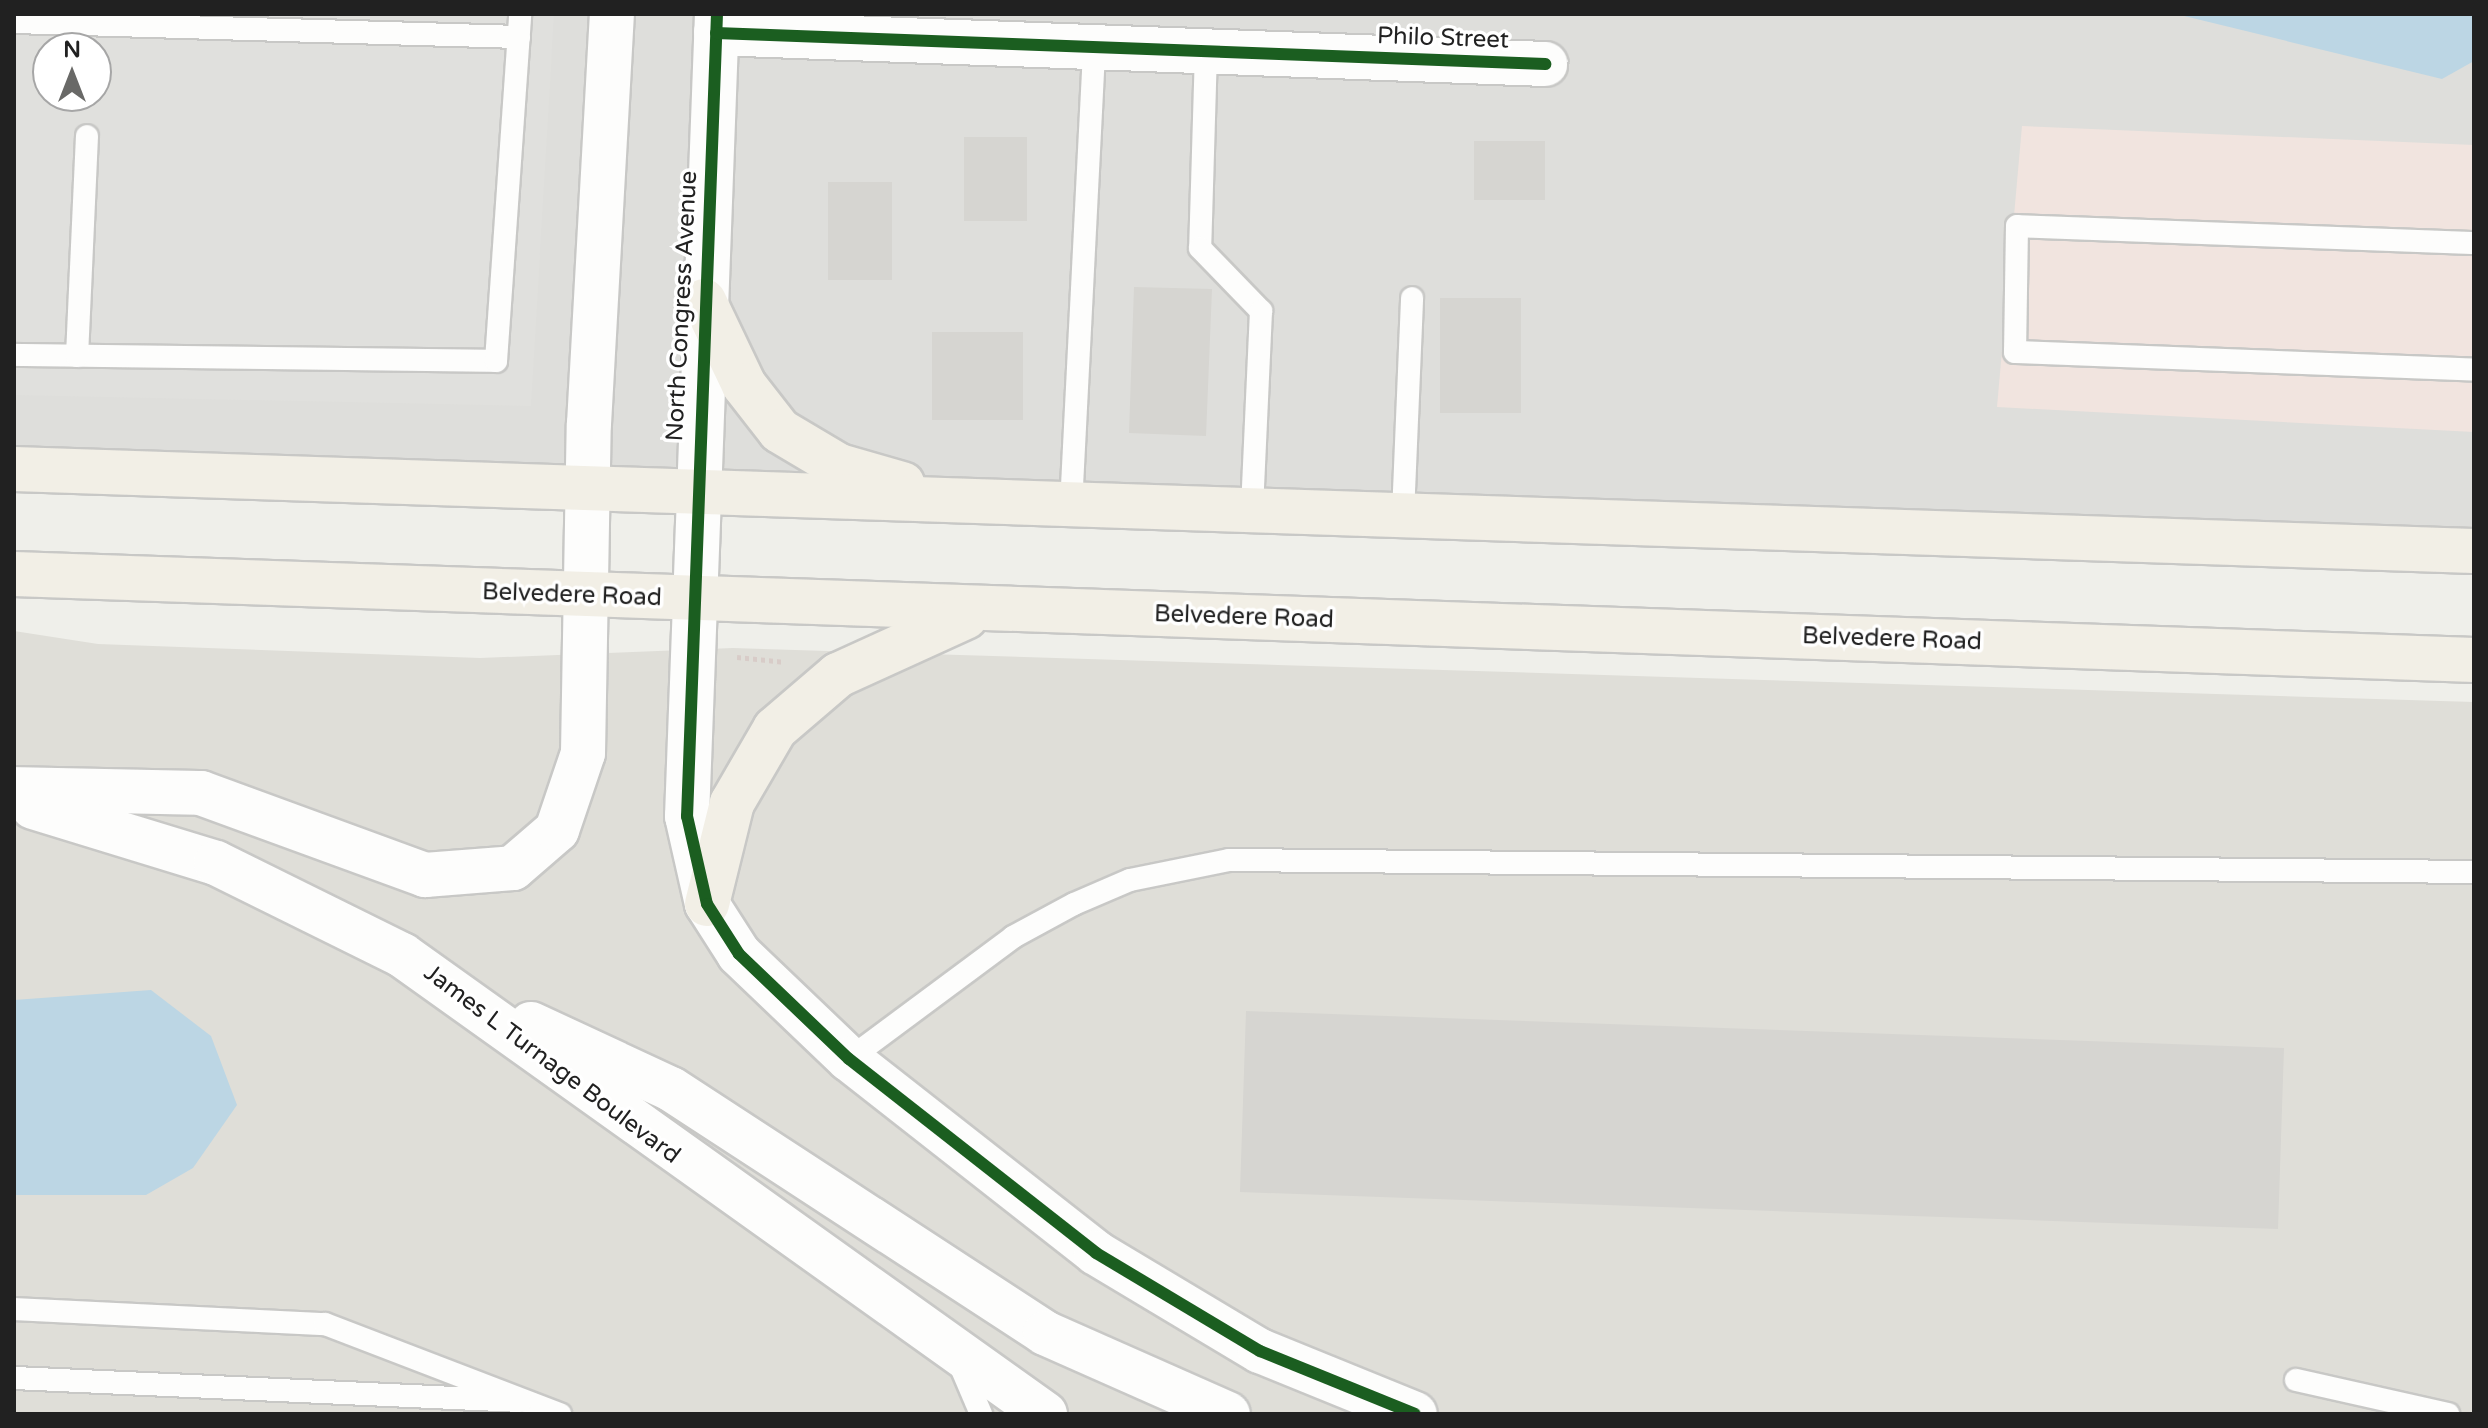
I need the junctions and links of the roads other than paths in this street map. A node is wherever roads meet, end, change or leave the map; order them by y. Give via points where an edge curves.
1 (520, 14) edge
2 (612, 14) edge
3 (14, 22) edge
4 (717, 23) edge
5 (846, 26) edge
6 (519, 37) junction
7 (1094, 47) junction
8 (1206, 51) junction
9 (1545, 64) dead end
10 (87, 136) dead end
11 (2474, 243) edge
12 (1412, 298) dead end
13 (704, 301) junction
14 (14, 355) edge
15 (77, 356) junction
16 (2474, 370) edge
17 (14, 469) edge
18 (589, 488) junction
19 (695, 494) junction
20 (966, 503) junction
21 (1071, 506) junction
22 (1252, 511) junction
23 (1403, 515) junction
24 (2474, 551) edge
25 (14, 574) edge
26 (587, 596) junction
27 (690, 600) junction
28 (986, 609) junction
29 (2474, 660) edge
30 (14, 789) edge
31 (14, 802) edge
32 (2474, 872) edge
33 (707, 904) junction
34 (461, 991) junction
35 (849, 1059) junction
36 (14, 1309) edge
37 (956, 1354) junction
38 (14, 1378) edge
39 (2296, 1380) dead end
40 (551, 1408) edge
41 (981, 1414) edge
42 (1045, 1414) edge
43 (1228, 1414) edge
44 (1415, 1414) edge
45 (2448, 1414) edge

1 - 6 lane
2 - 18 street
3 - 6 lane
4 - 5 street, Philo Street
4 - 13 street, North Congress Avenue
5 - 7 street, Philo Street
6 - 15 lane via 496,361
7 - 8 street, Philo Street
7 - 21 lane
8 - 9 street, Philo Street
8 - 22 lane via 1200,248 1261,311
10 - 15 lane
11 - 16 lane via 2017,226 2015,352
12 - 23 lane
13 - 19 street, North Congress Avenue
13 - 20 main road via 749,393 797,445 839,466
14 - 15 lane
17 - 18 main road
18 - 19 main road
18 - 26 street
19 - 20 main road
19 - 27 street, North Congress Avenue
20 - 21 main road
21 - 22 main road
22 - 23 main road
23 - 24 main road
25 - 26 main road, Belvedere Road
26 - 27 main road, Belvedere Road
26 - 30 street via 579,779 557,830 513,868 457,878 398,869 201,793
27 - 28 main road, Belvedere Road
27 - 33 street, North Congress Avenue via 687,816
28 - 29 main road, Belvedere Road
28 - 33 main road via 869,657 783,720 732,803
31 - 34 street, James L Turnage Boulevard via 216,863 352,926
32 - 35 lane via 1229,860 1130,880 1074,904 1013,937
33 - 35 street via 757,973
34 - 37 street, James L Turnage Boulevard via 635,1128
34 - 43 street via 671,1089 1045,1333
35 - 44 street via 962,1153 1158,1294 1275,1358
36 - 40 lane via 325,1324
37 - 41 lane
37 - 42 street, James L Turnage Boulevard
38 - 40 lane
39 - 45 lane

